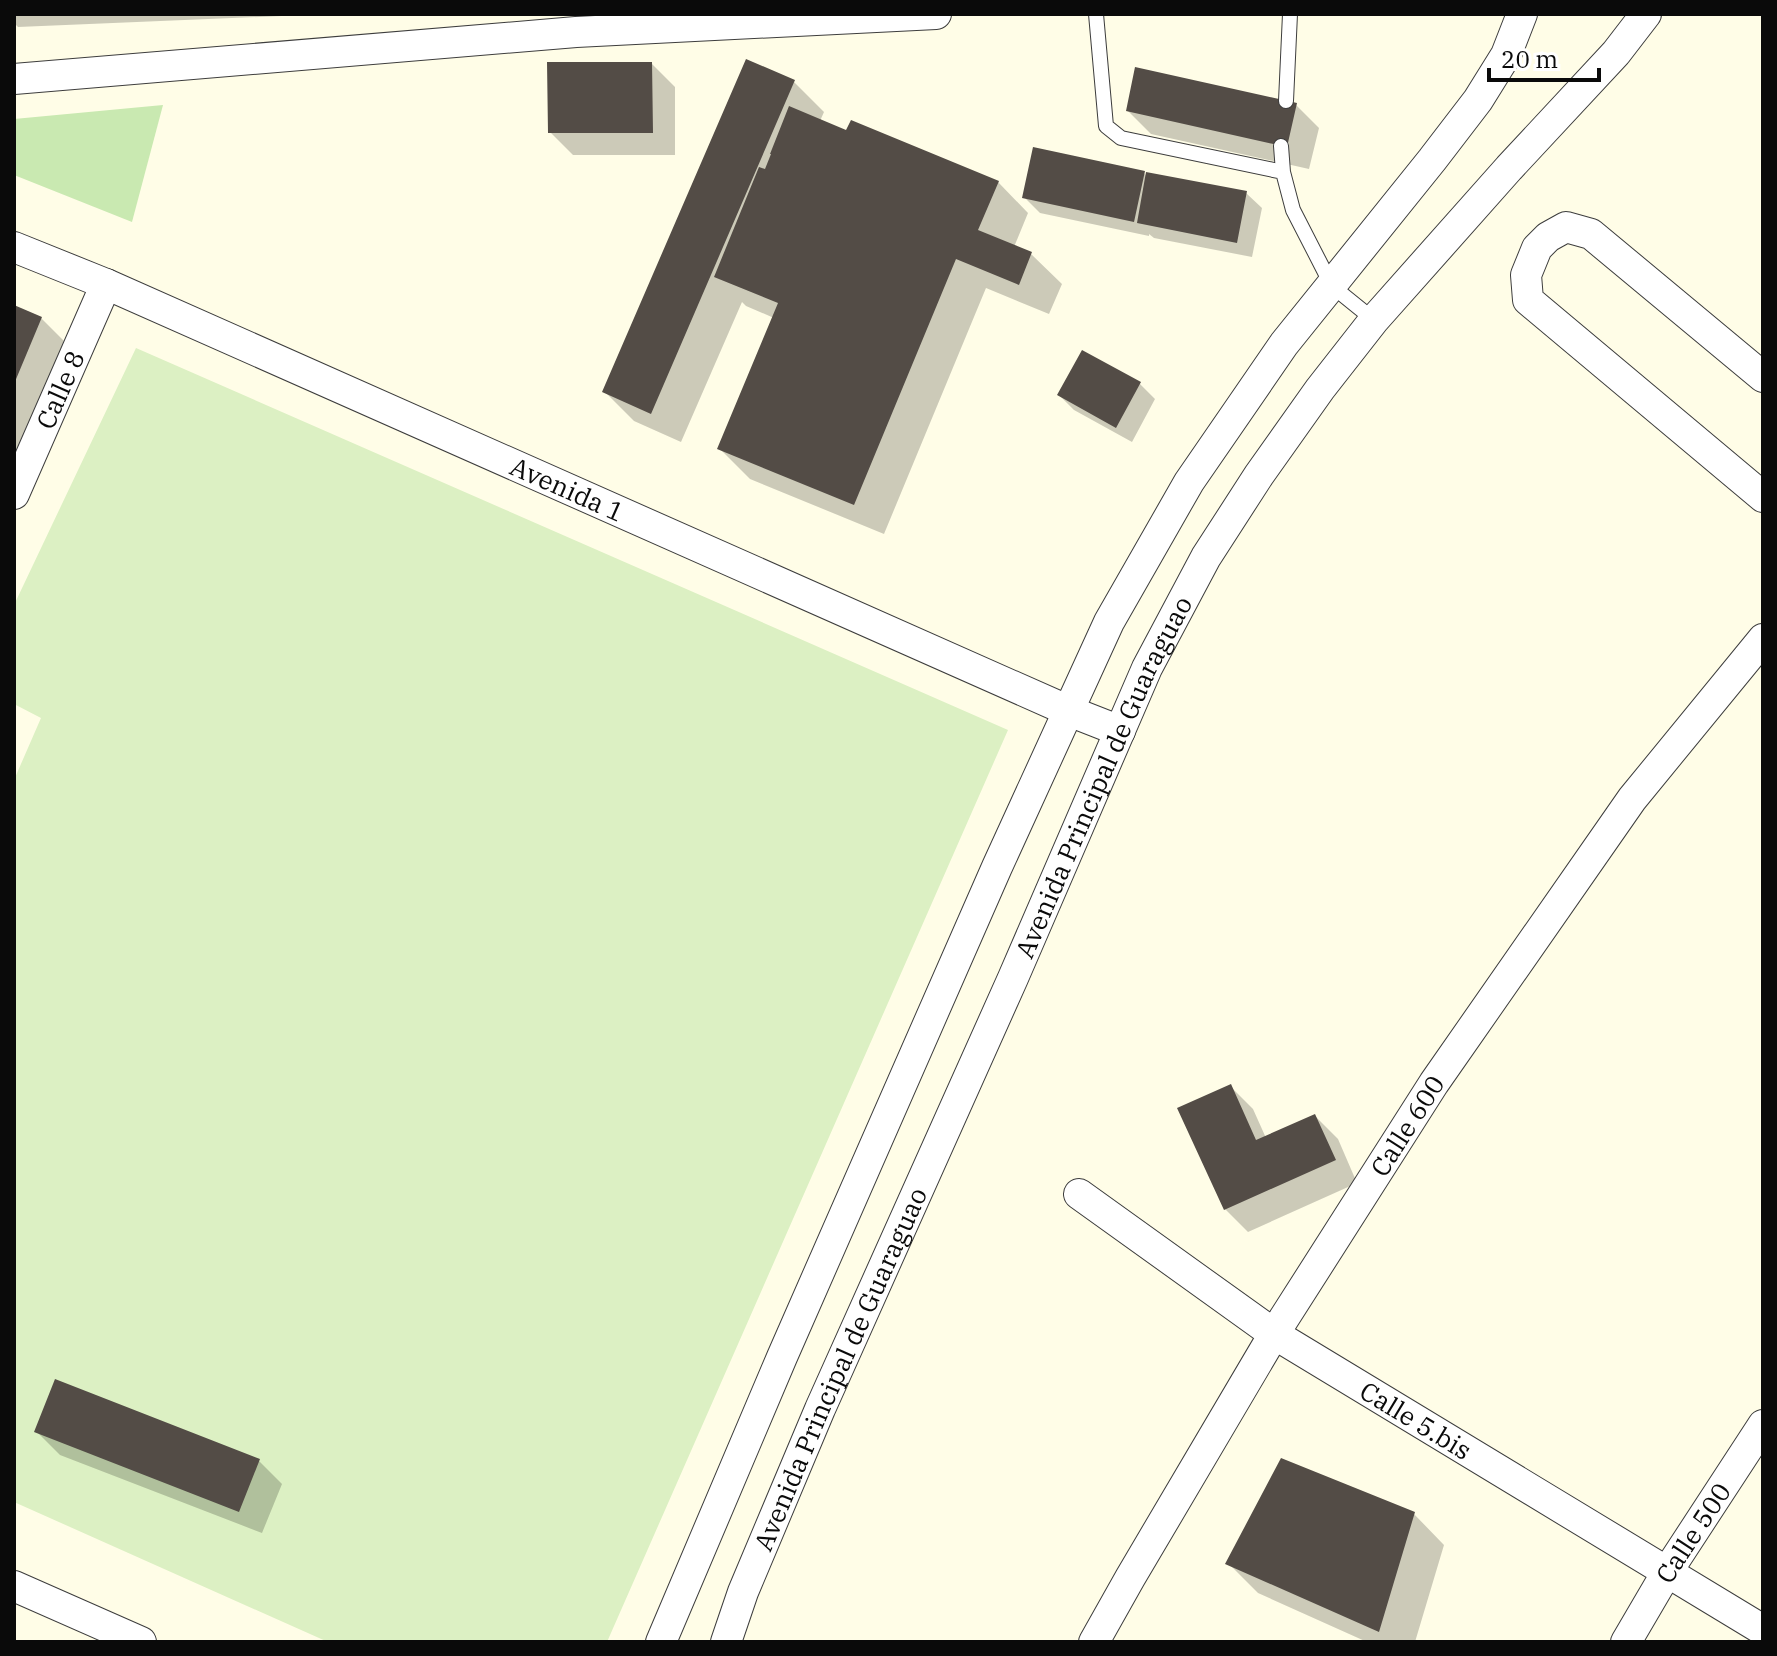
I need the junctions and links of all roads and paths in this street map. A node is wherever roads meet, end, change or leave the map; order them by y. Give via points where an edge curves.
1 (936, 14) edge
2 (1096, 14) edge
3 (1290, 14) edge
4 (1522, 14) edge
5 (1646, 14) edge
6 (575, 23) edge
7 (14, 79) edge
8 (1286, 101) dead end
9 (1281, 146) dead end
10 (1283, 172) junction
11 (14, 247) edge
12 (106, 284) junction
13 (1332, 286) junction
14 (1374, 320) junction
15 (1763, 377) edge
16 (14, 494) edge
17 (1763, 497) edge
18 (1763, 639) edge
19 (1069, 711) junction
20 (1120, 731) junction
21 (1079, 1194) dead end
22 (1274, 1334) junction
23 (1763, 1425) edge
24 (1667, 1572) junction
25 (14, 1586) edge
26 (1763, 1630) edge
27 (141, 1642) edge
28 (661, 1642) edge
29 (726, 1642) edge
30 (1094, 1642) edge
31 (1626, 1642) edge

1 - 6 street
2 - 10 lane via 1106,126 1121,138
3 - 8 lane
4 - 13 street, Avenida Principal de Guaraguao via 1506,55 1478,100
5 - 14 street, Avenida Principal de Guaraguao
6 - 7 street
9 - 10 lane
10 - 13 lane via 1293,210
11 - 12 street, Avenida 1
12 - 16 street, Calle 8
12 - 19 street, Avenida 1
13 - 14 lane
13 - 19 street, Avenida Principal de Guaraguao via 1284,344 1189,482 1109,622
14 - 20 street, Avenida Principal de Guaraguao via 1285,438 1206,557
15 - 17 street via 1591,234 1566,227 1537,248 1526,275 1528,300
18 - 22 street, Calle 600 via 1632,799 1434,1083
19 - 20 street, Avenida 1
19 - 28 street, Avenida Principal de Guaraguao
20 - 29 street, Avenida Principal de Guaraguao via 820,1409
21 - 22 street, Calle 5.bis
22 - 24 street, Calle 5.bis
22 - 30 street, Calle 600
23 - 24 street, Calle 500
24 - 26 street, Calle 5.bis
24 - 31 street, Calle 500
25 - 27 street

